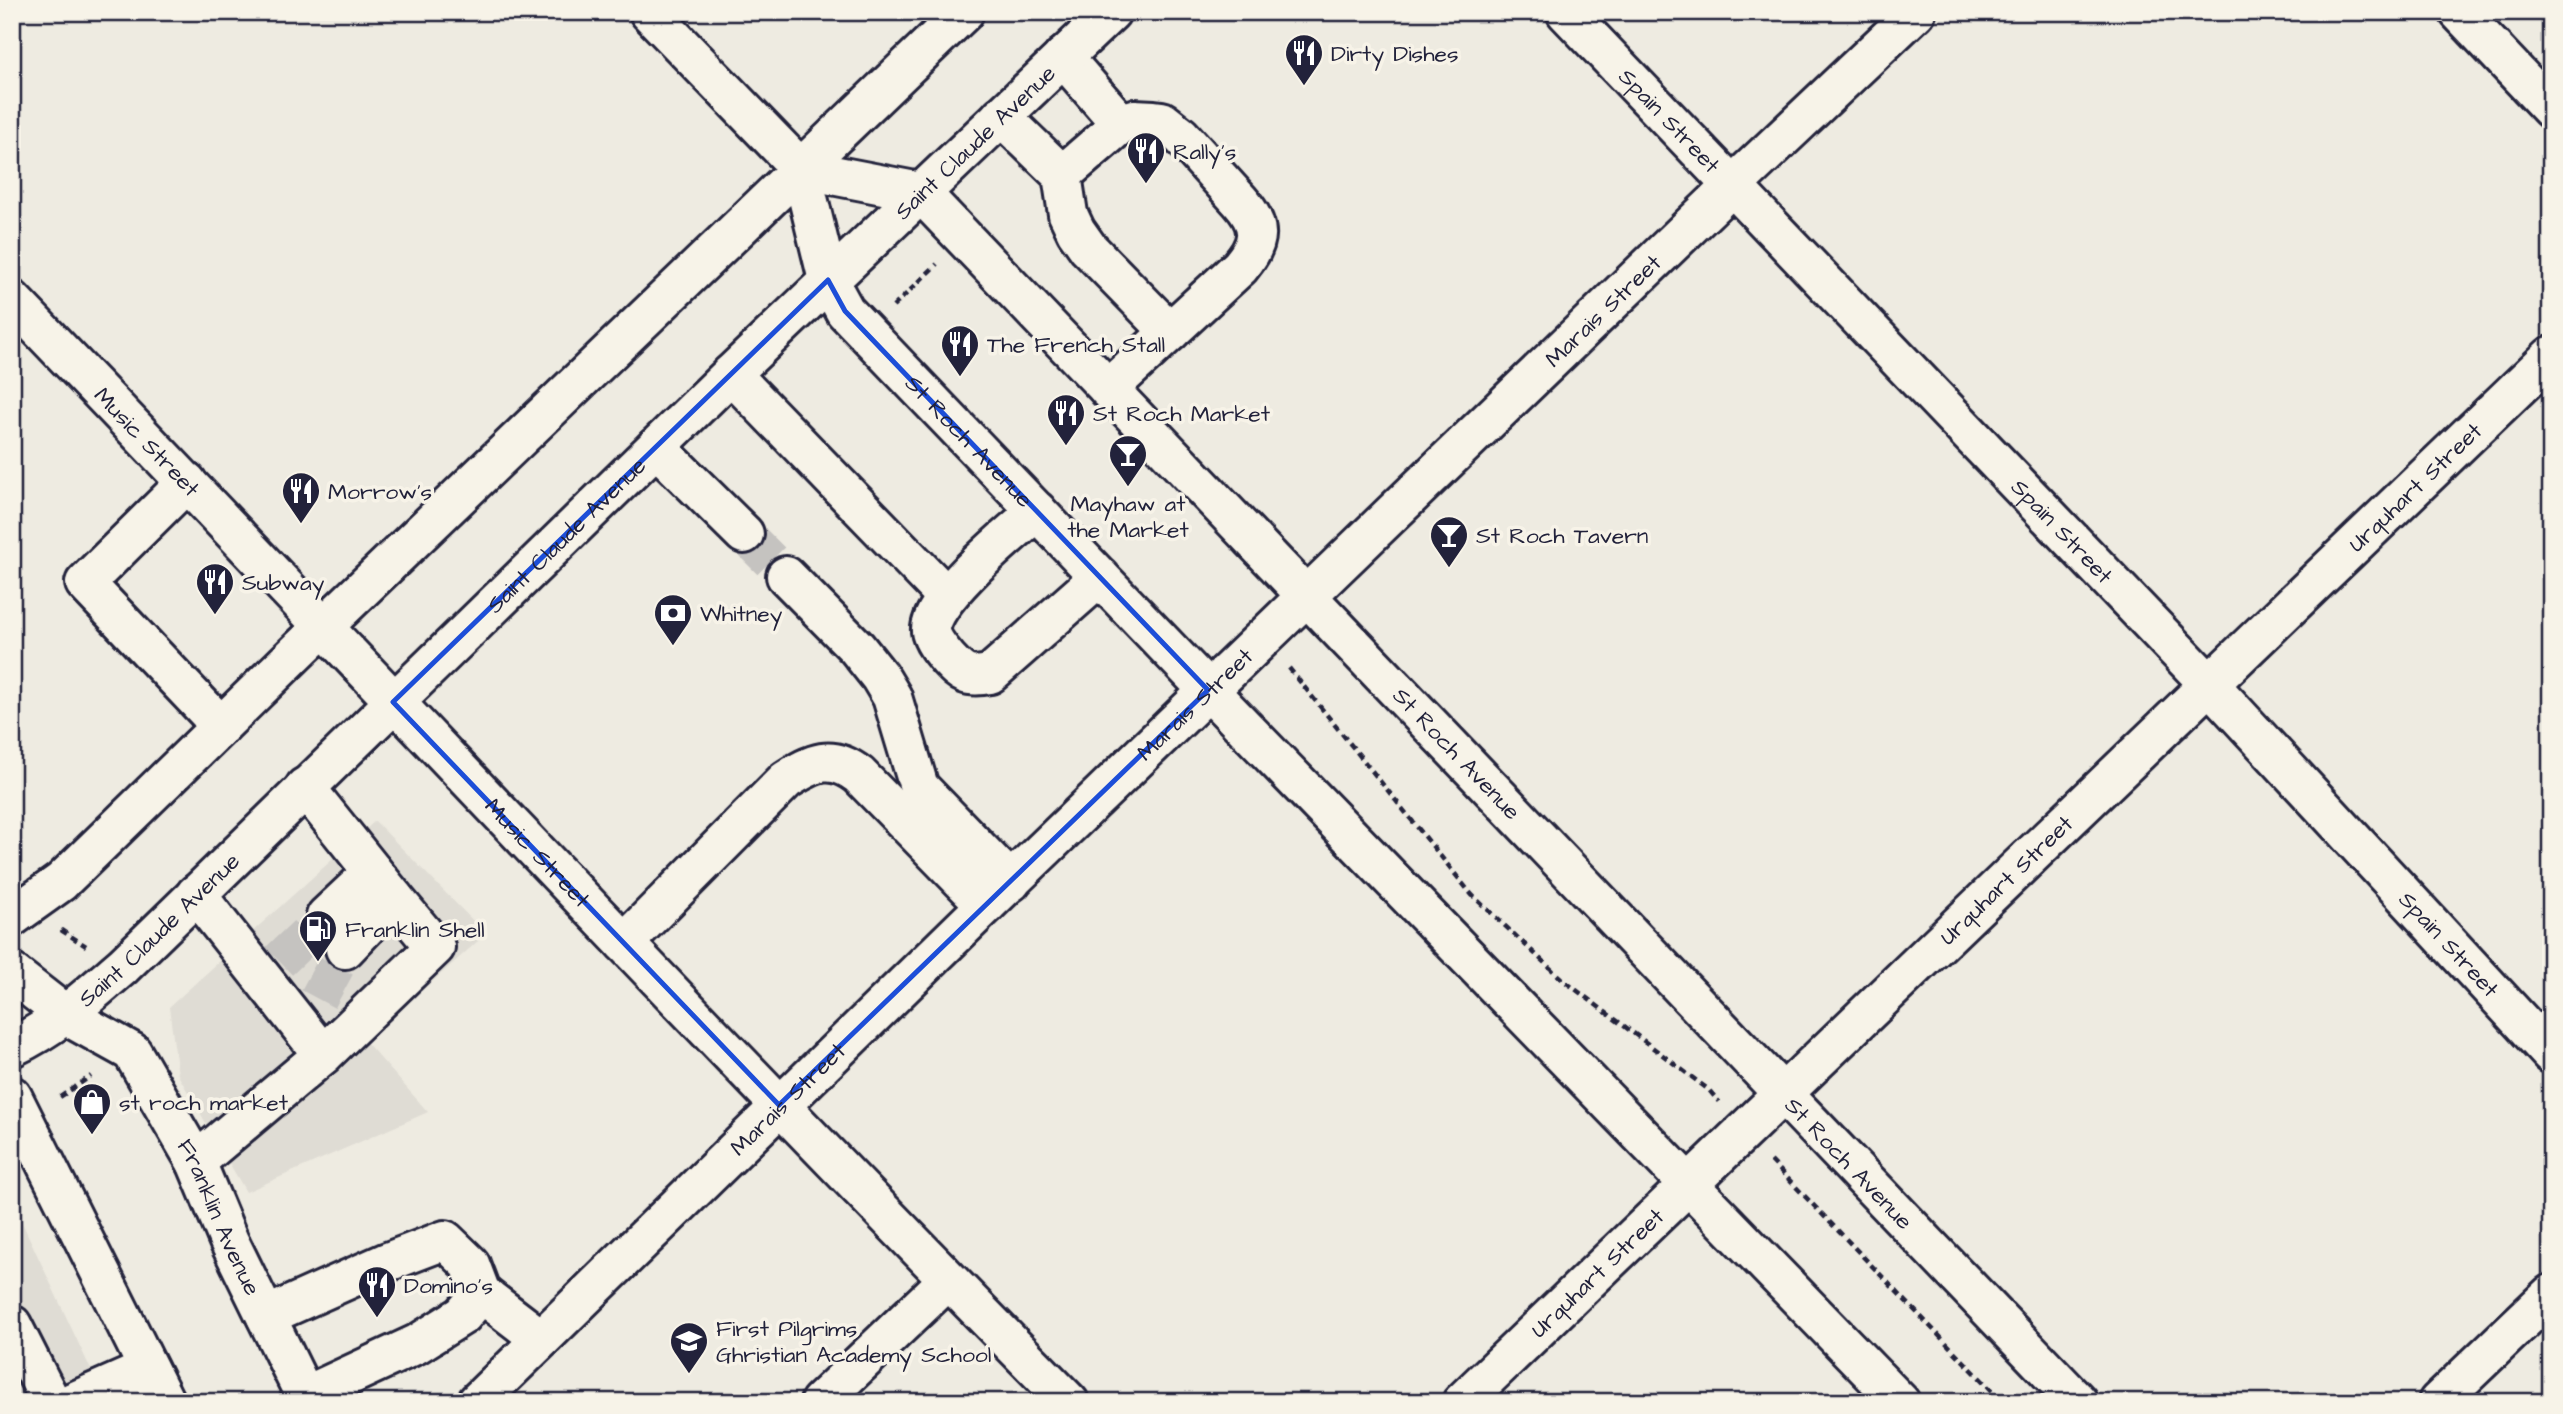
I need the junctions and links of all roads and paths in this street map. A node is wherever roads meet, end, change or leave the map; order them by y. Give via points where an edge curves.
1 (649, 12) edge
2 (964, 12) edge
3 (1111, 12) edge
4 (1566, 12) edge
5 (1916, 12) edge
6 (2459, 12) edge
7 (1063, 57) junction
8 (2551, 109) edge
9 (1001, 116) junction
10 (1121, 124) junction
11 (801, 169) junction
12 (1062, 175) junction
13 (1732, 186) junction
14 (920, 192) junction
15 (939, 262) dead end
16 (828, 280) junction
17 (12, 300) edge
18 (885, 315) dead end
19 (1170, 332) junction
20 (2551, 356) edge
21 (731, 374) junction
22 (1108, 389) junction
23 (656, 447) junction
24 (187, 482) junction
25 (1037, 512) junction
26 (744, 534) tunnel mouth
27 (786, 576) tunnel mouth
28 (1100, 577) junction
29 (946, 596) junction
30 (1306, 597) junction
31 (324, 626) junction
32 (1263, 639) junction
33 (2210, 685) junction
34 (1208, 691) junction
35 (393, 702) junction
36 (221, 726) junction
37 (305, 787) junction
38 (384, 885) junction
39 (998, 893) junction
40 (196, 894) junction
41 (326, 916) tunnel mouth
42 (12, 917) edge
43 (51, 923) dead end
44 (624, 943) junction
45 (345, 949) tunnel mouth
46 (91, 950) dead end
47 (12, 973) edge
48 (67, 1016) junction
49 (12, 1047) edge
50 (2551, 1054) edge
51 (323, 1055) junction
52 (99, 1070) dead end
53 (1782, 1093) junction
54 (12, 1096) edge
55 (60, 1097) dead end
56 (779, 1105) junction
57 (1743, 1130) junction
58 (196, 1162) junction
59 (1688, 1184) junction
60 (948, 1280) junction
61 (481, 1293) junction
62 (2551, 1294) edge
63 (266, 1316) junction
64 (12, 1325) edge
65 (541, 1339) junction
66 (156, 1385) edge
67 (307, 1399) edge
68 (51, 1402) edge
69 (73, 1402) edge
70 (477, 1402) edge
71 (820, 1402) edge
72 (1069, 1402) edge
73 (1462, 1402) edge
74 (1900, 1402) edge
75 (2003, 1402) edge
76 (2078, 1402) edge
77 (2438, 1402) edge

1 - 11 street
2 - 11 street
3 - 7 street, Saint Claude Avenue
4 - 13 street, Spain Street
5 - 13 street, Marais Street
6 - 8 street
7 - 9 street, Saint Claude Avenue
7 - 10 street
9 - 12 street
9 - 14 street, Saint Claude Avenue
10 - 12 street
10 - 19 street via 1134,119 1162,121 1171,127 1249,211 1257,233 1250,255 1240,267
11 - 14 street
11 - 16 street, St Roch Avenue
11 - 31 street
12 - 19 street via 1068,214 1076,231
13 - 30 street, Marais Street
13 - 33 street, Spain Street
14 - 16 street, Saint Claude Avenue
14 - 22 street, St Roch Avenue
15 - 18 path
16 - 21 street, Saint Claude Avenue
16 - 25 street, St Roch Avenue via 845,310
17 - 24 street, Music Street
19 - 22 street
20 - 33 street, Urquhart Street
21 - 23 street, Saint Claude Avenue
21 - 29 street
22 - 30 street, St Roch Avenue
23 - 26 street
23 - 35 street, Saint Claude Avenue
24 - 31 street, Music Street
24 - 36 street via 85,583
25 - 28 street, St Roch Avenue
25 - 29 street
27 - 39 street via 880,677 892,697 919,787
28 - 29 street via 990,674 975,676 962,674 931,631
28 - 34 street, St Roch Avenue
30 - 32 street, Marais Street
30 - 53 street, St Roch Avenue
31 - 35 street, Music Street
31 - 36 street
32 - 34 street, Marais Street
32 - 57 path via 1472,895 1563,980 1709,1090
33 - 50 street, Spain Street
33 - 53 street, Urquhart Street
34 - 39 street, Marais Street
34 - 59 street, St Roch Avenue
35 - 37 street, Saint Claude Avenue
35 - 44 street, Music Street
36 - 42 street via 61,882
37 - 38 street
37 - 40 street, Saint Claude Avenue
38 - 41 street
38 - 45 street
38 - 51 street via 435,947
39 - 44 street via 859,775 830,762 809,765 786,780
39 - 56 street, Marais Street
40 - 48 street, Saint Claude Avenue
40 - 51 street via 307,1010
43 - 46 path
44 - 56 street, Music Street
47 - 48 street, Franklin Avenue
48 - 49 street, Saint Claude Avenue
48 - 58 street, Franklin Avenue via 132,1052
51 - 58 street
52 - 55 path
53 - 57 street, Urquhart Street
53 - 76 street, St Roch Avenue
54 - 66 street
56 - 60 street, Music Street
56 - 65 street, Marais Street
57 - 59 street, Urquhart Street
57 - 75 path
58 - 63 street, Franklin Avenue
59 - 73 street, Urquhart Street
59 - 74 street, St Roch Avenue
60 - 71 street
60 - 72 street, Music Street
61 - 63 street via 470,1264 445,1240
61 - 65 street
61 - 67 street via 464,1314 417,1344
62 - 77 street
63 - 67 street, Franklin Avenue
64 - 68 street
65 - 70 street, Marais Street
66 - 69 street

